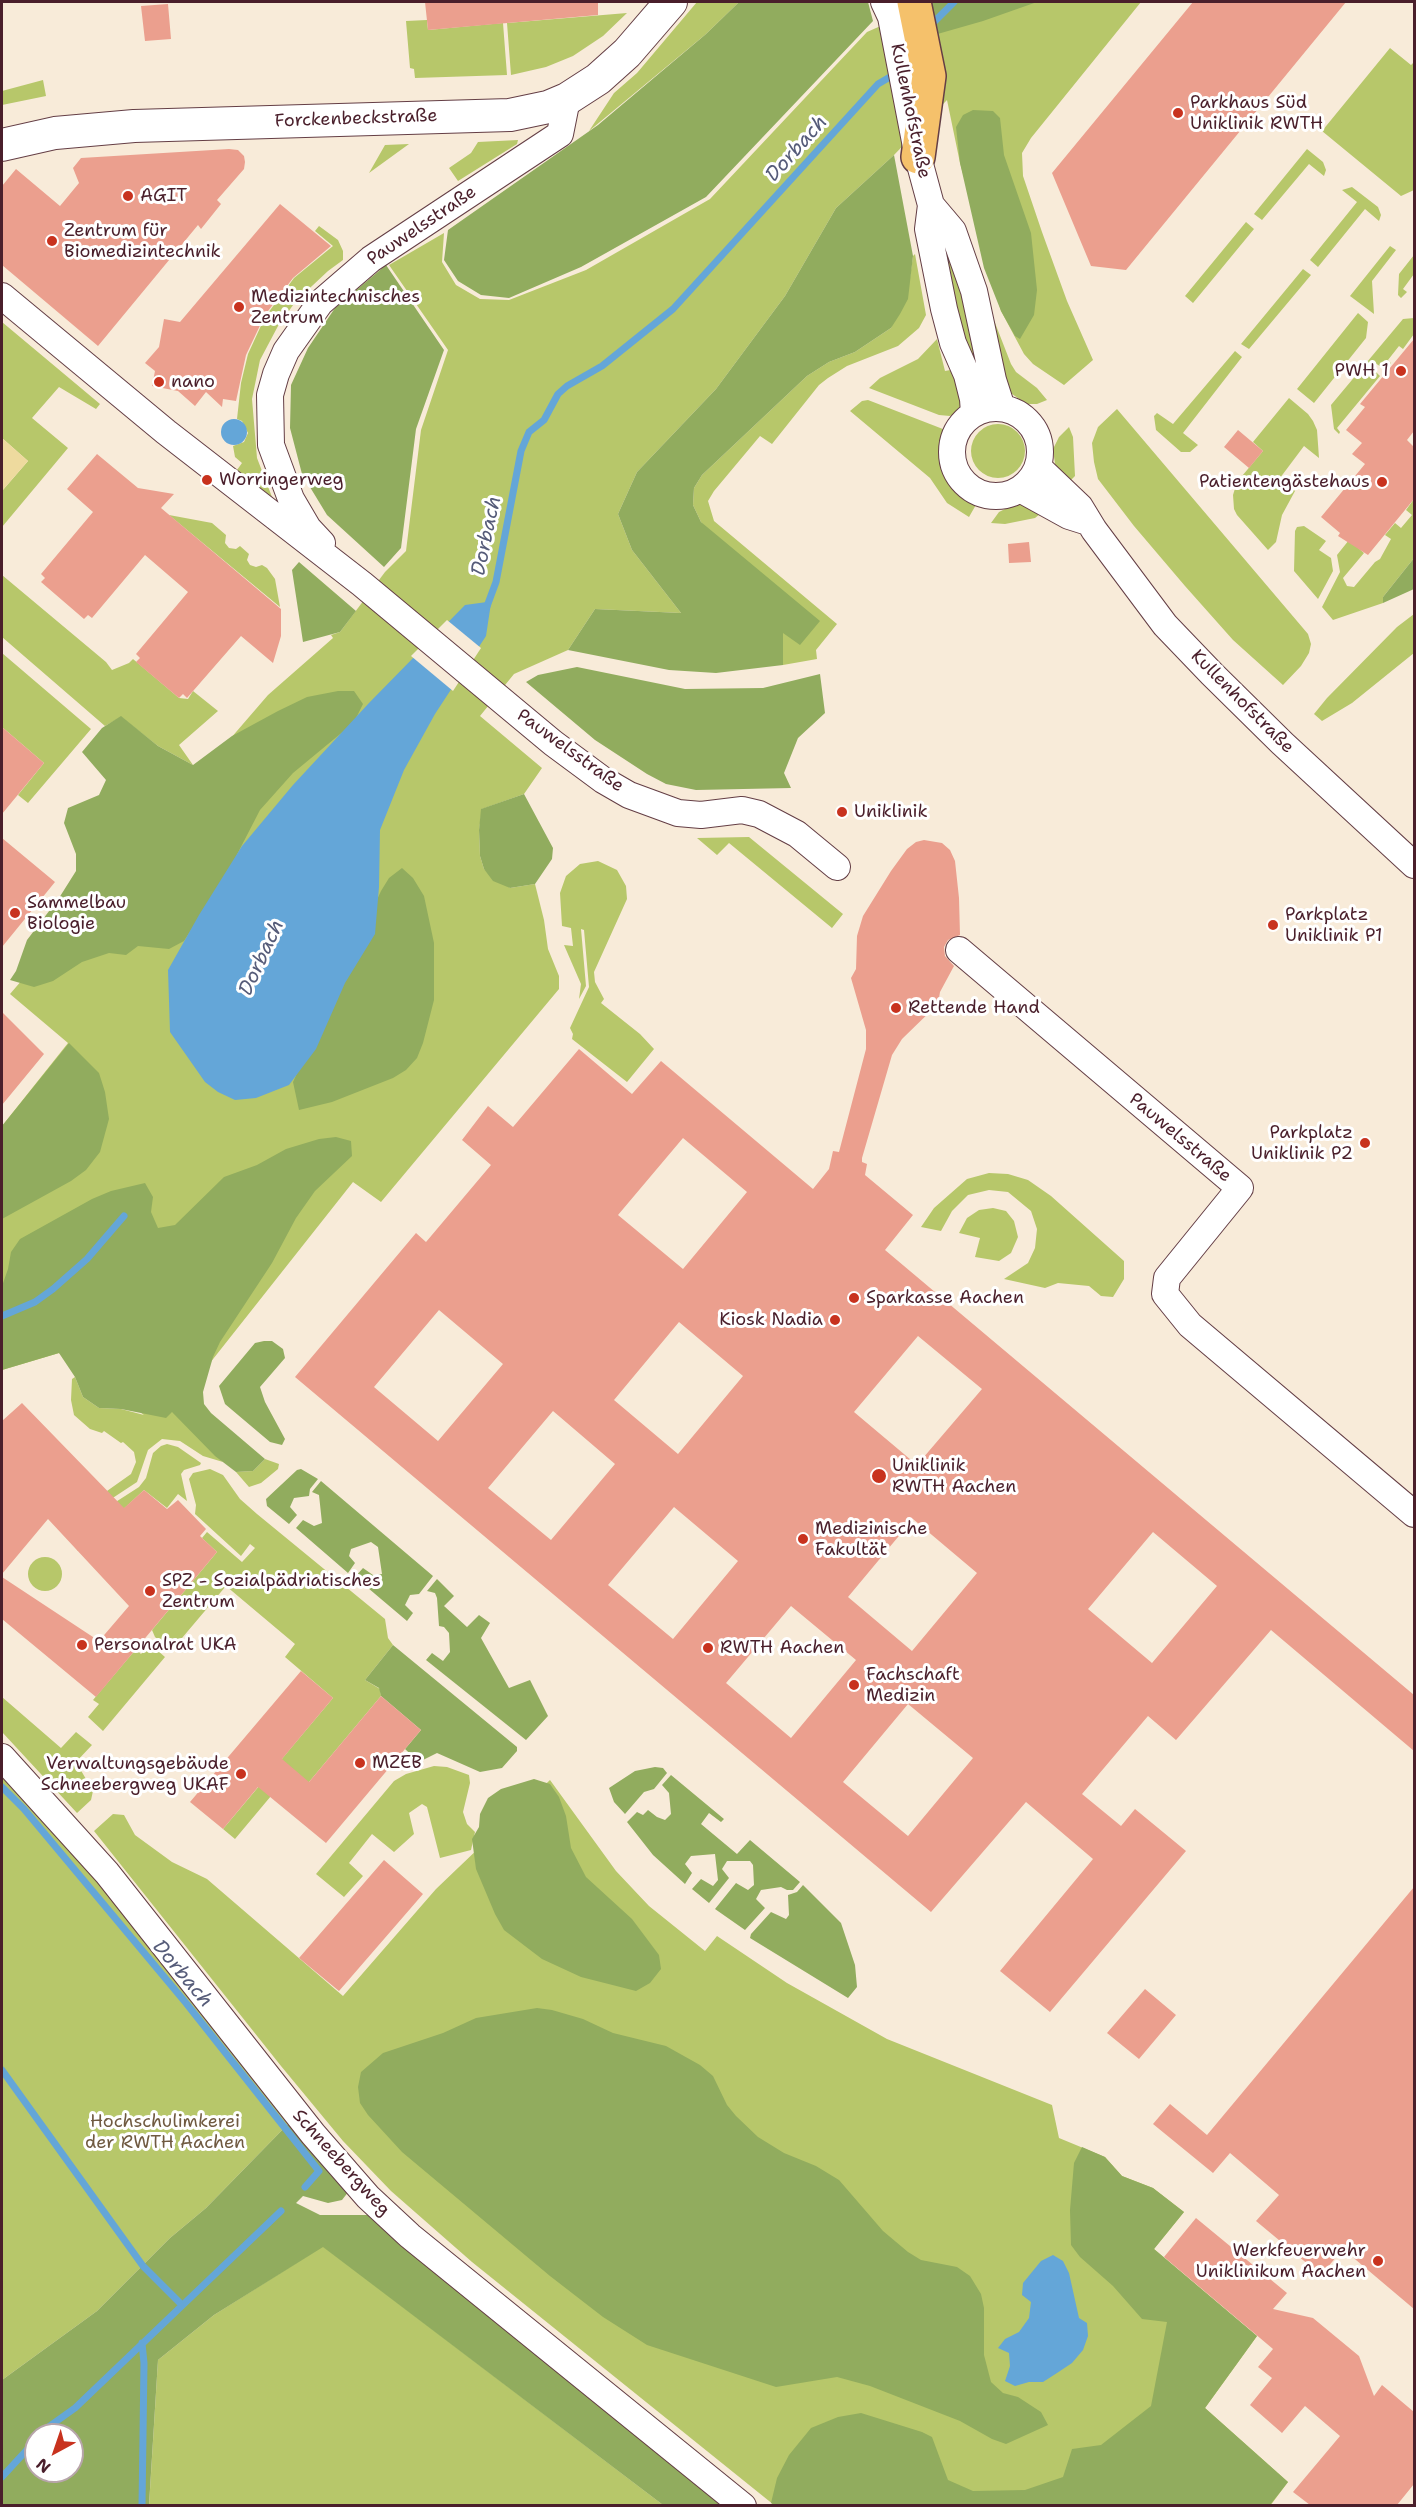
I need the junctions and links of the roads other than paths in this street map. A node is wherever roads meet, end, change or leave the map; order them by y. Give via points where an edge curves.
1 (671, 2) edge
2 (895, 5) edge
3 (567, 99) junction
4 (2, 145) edge
5 (918, 157) joint
6 (930, 205) junction
7 (2, 296) edge
8 (1002, 408) junction
9 (974, 413) junction
10 (1038, 467) junction
11 (1020, 489) junction
12 (1088, 522) junction
13 (364, 586) junction
14 (1414, 866) edge
15 (837, 867) dead end
16 (959, 950) dead end
17 (1414, 1514) edge
18 (2, 1757) edge
19 (743, 2505) edge

1 - 3 street, Forckenbeckstraße via 627,53
2 - 5 highway via 928,76
3 - 4 street, Forckenbeckstraße via 510,115 134,126 55,133
3 - 13 street, Pauwelsstraße via 560,134 371,259 320,303 286,351 276,374 270,395 270,422 271,445 280,472 308,528
5 - 6 street, Kullenhofstraße
6 - 8 street, Kullenhofstraße via 953,231 974,291
6 - 9 street, Kullenhofstraße via 928,229 944,309 967,375
7 - 13 street, Pauwelsstraße via 166,432
8 - 9 street
8 - 10 street via 1016,412 1035,429 1041,454
9 - 11 street via 959,429 952,451 954,465 972,489 986,495 1001,496
10 - 11 street
10 - 12 street, Kullenhofstraße via 1080,507
11 - 12 street via 1068,516
12 - 14 street, Kullenhofstraße via 1165,625 1212,675
13 - 15 street, Pauwelsstraße via 603,780 629,795 678,813 701,816 742,810 759,814 797,834
16 - 17 street, Pauwelsstraße via 1240,1188 1167,1278 1165,1294 1190,1325
18 - 19 street, Schneebergweg via 107,1873 313,2134 368,2197 428,2251

